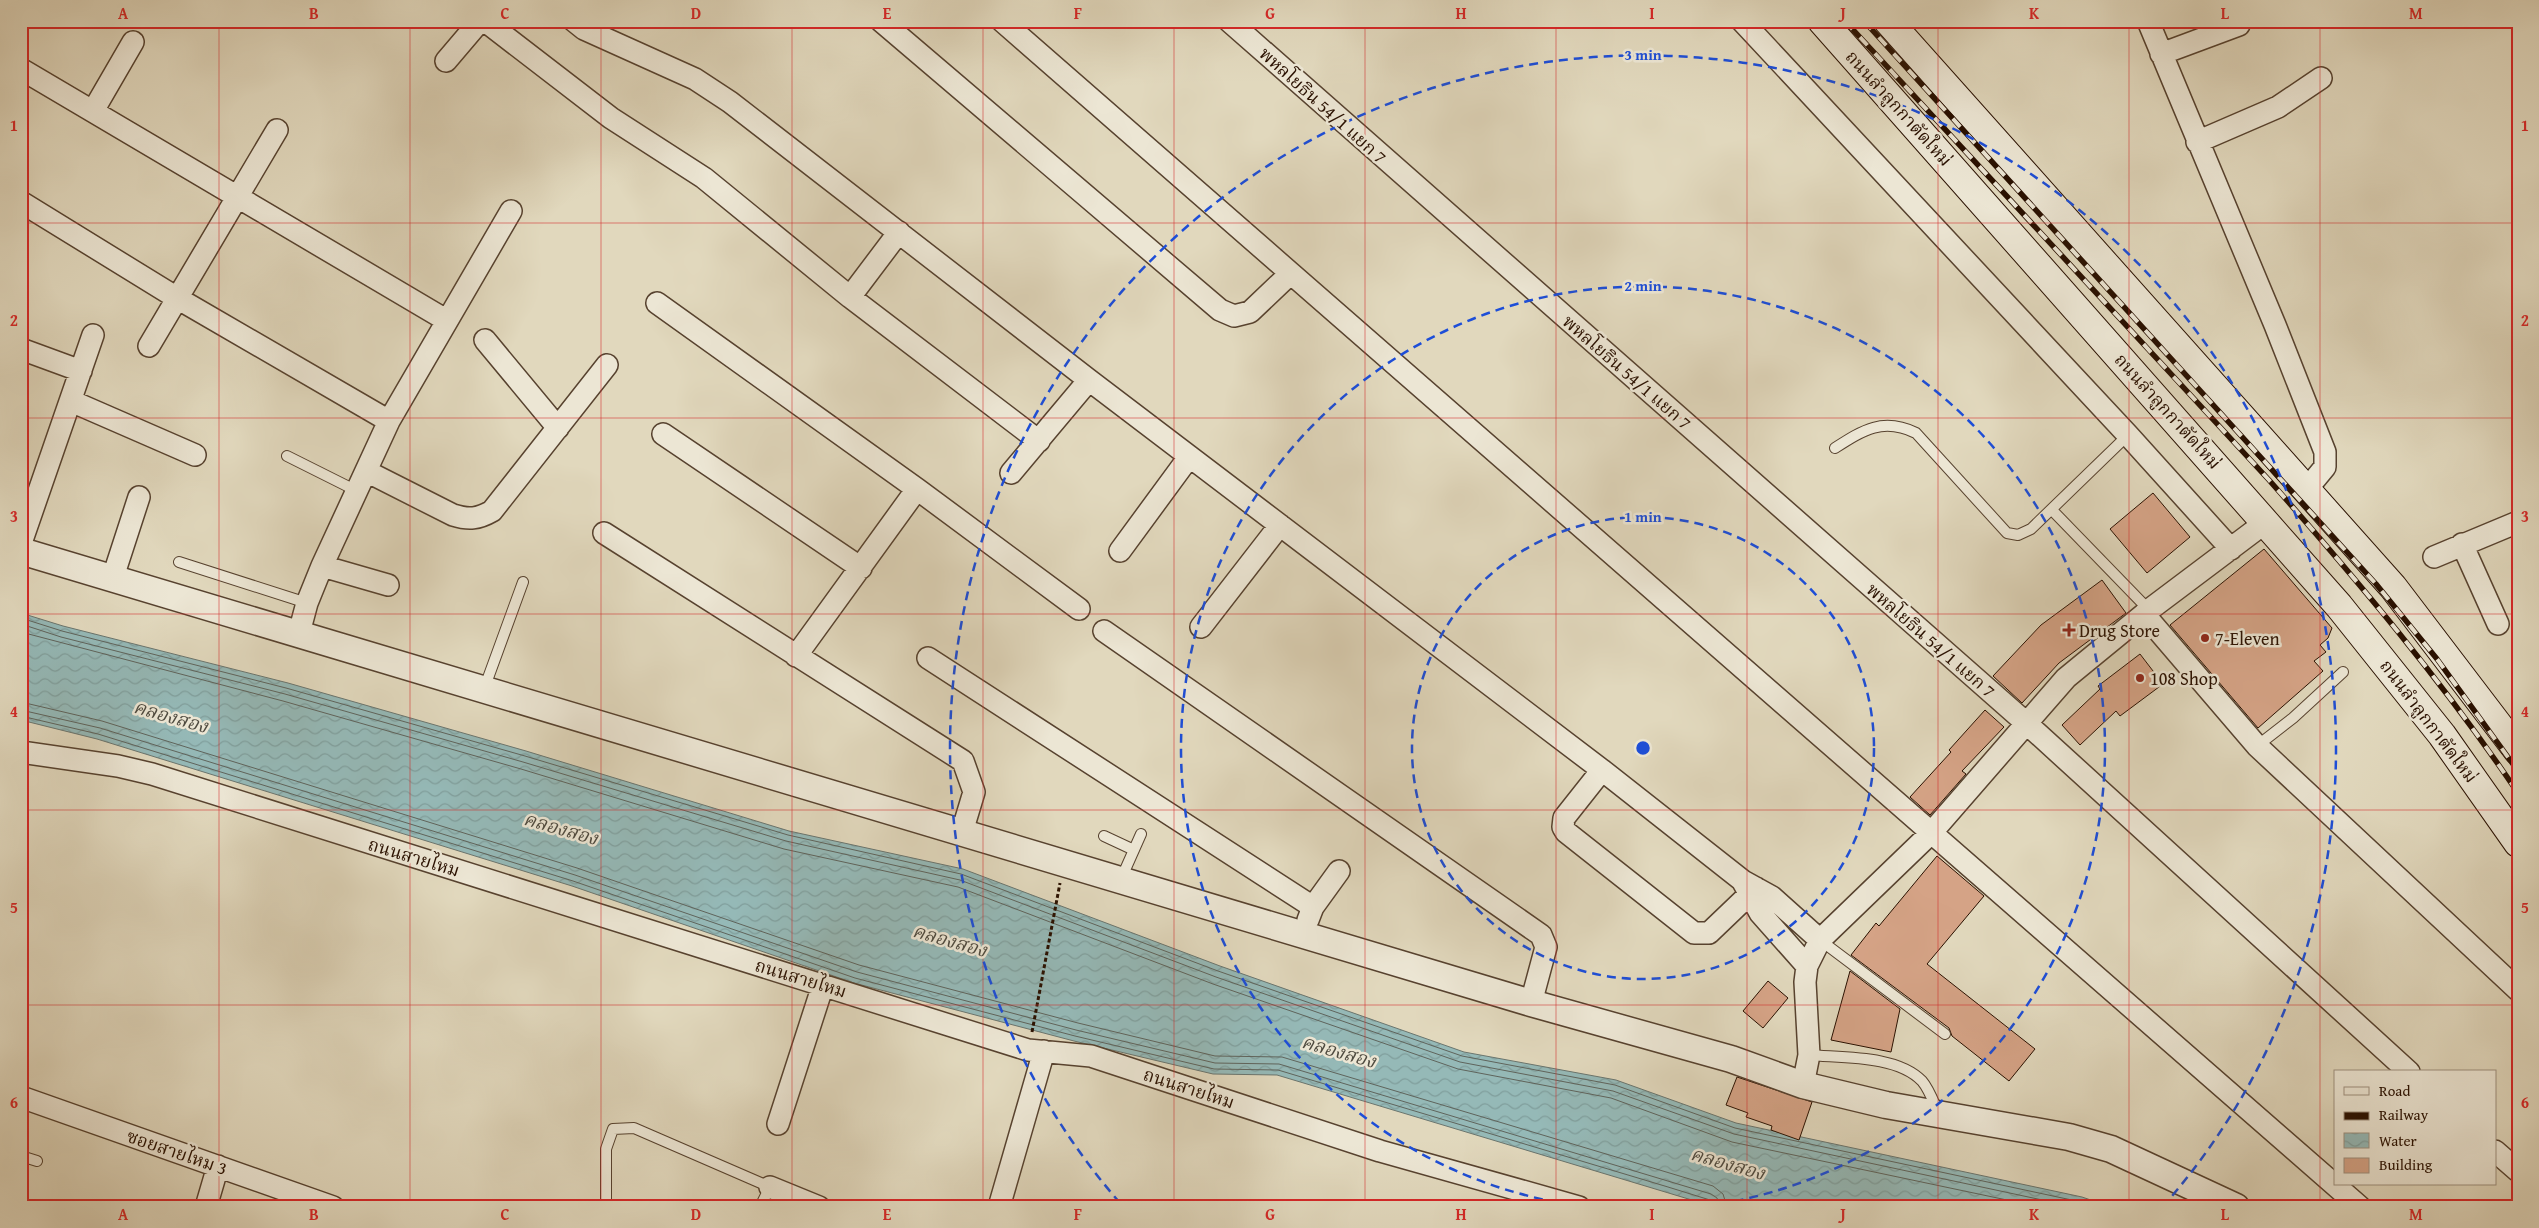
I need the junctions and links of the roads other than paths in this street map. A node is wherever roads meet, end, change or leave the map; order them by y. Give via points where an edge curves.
1 (480, 21) edge
2 (485, 21) edge
3 (880, 21) edge
4 (1002, 21) edge
5 (1229, 21) edge
6 (1742, 21) edge
7 (1822, 21) edge
8 (1888, 21) edge
9 (2148, 21) edge
10 (583, 24) edge
11 (2239, 25) dead end
12 (133, 42) dead end
13 (2161, 54) junction
14 (446, 61) dead end
15 (21, 69) edge
16 (2321, 78) dead end
17 (94, 111) junction
18 (277, 130) dead end
19 (2197, 142) junction
20 (237, 196) junction
21 (21, 202) edge
22 (511, 211) dead end
23 (899, 232) junction
24 (1290, 274) junction
25 (850, 297) junction
26 (178, 298) junction
27 (657, 303) dead end
28 (446, 320) junction
29 (93, 335) dead end
30 (485, 340) dead end
31 (148, 346) dead end
32 (21, 349) edge
33 (607, 365) dead end
34 (81, 371) junction
35 (1089, 380) junction
36 (71, 400) junction
37 (389, 421) junction
38 (558, 428) junction
39 (662, 434) dead end
40 (2128, 435) junction
41 (1039, 441) junction
42 (1835, 448) dead end
43 (195, 455) dead end
44 (287, 456) dead end
45 (1189, 457) junction
46 (366, 471) junction
47 (1011, 473) dead end
48 (917, 489) junction
49 (2306, 490) junction
50 (357, 491) junction
51 (139, 497) dead end
52 (2052, 510) junction
53 (2266, 522) junction
54 (2518, 522) edge
55 (1280, 525) junction
56 (604, 533) dead end
57 (21, 543) edge
58 (2462, 544) junction
59 (2231, 549) junction
60 (21, 551) edge
61 (1120, 551) dead end
62 (2434, 556) dead end
63 (179, 562) dead end
64 (322, 566) junction
65 (861, 568) junction
66 (113, 577) junction
67 (523, 582) dead end
68 (388, 585) dead end
69 (307, 603) junction
70 (1079, 609) dead end
71 (2146, 612) junction
72 (2498, 624) dead end
73 (1201, 627) dead end
74 (1104, 631) dead end
75 (299, 633) junction
76 (796, 656) junction
77 (928, 658) dead end
78 (2343, 672) dead end
79 (484, 688) junction
80 (2025, 722) junction
81 (2256, 746) junction
82 (2518, 751) edge
83 (21, 752) edge
84 (1602, 770) junction
85 (962, 832) junction
86 (1932, 832) junction
87 (1141, 834) dead end
88 (1104, 836) dead end
89 (2518, 843) edge
90 (1134, 850) junction
91 (1339, 871) dead end
92 (1121, 880) junction
93 (1749, 888) junction
94 (1313, 907) junction
95 (1304, 935) junction
96 (1820, 940) junction
97 (1807, 966) junction
98 (823, 985) junction
99 (2518, 990) edge
100 (1531, 1003) junction
101 (1945, 1034) dead end
102 (1038, 1044) junction
103 (1809, 1055) junction
104 (2407, 1070) edge
105 (1803, 1085) junction
106 (21, 1097) edge
107 (1939, 1114) junction
108 (778, 1124) dead end
109 (2496, 1152) edge
110 (21, 1156) edge
111 (37, 1161) dead end
112 (218, 1166) junction
113 (2518, 1171) edge
114 (2334, 1184) edge
115 (2336, 1186) edge
116 (770, 1188) junction
117 (206, 1207) edge
118 (333, 1207) edge
119 (606, 1207) edge
120 (760, 1207) edge
121 (819, 1207) edge
122 (999, 1207) edge
123 (1579, 1207) edge
124 (2236, 1207) edge
125 (2360, 1207) edge

1 - 14 street
2 - 25 street via 617,122 704,178
3 - 24 street via 1220,310 1234,316 1250,312
4 - 24 street
5 - 80 street, พหลโยธิน 54/1 แยก 7
6 - 40 street
7 - 53 main road, ถนนลำลูกกาตัดใหม่
8 - 49 main road
9 - 13 street
10 - 23 street via 713,90
11 - 13 street
12 - 17 street
13 - 19 street
15 - 17 street
16 - 19 street via 2278,107
17 - 20 street
18 - 20 street
19 - 49 street via 2275,324 2325,452 2325,467
20 - 26 street
20 - 28 street
21 - 26 street
22 - 28 street
23 - 25 street
23 - 35 street
24 - 86 street
25 - 41 street
26 - 31 street
26 - 37 street
27 - 48 street
28 - 37 street
29 - 34 street
30 - 38 street
32 - 34 street
33 - 38 street
34 - 36 street
35 - 41 street
35 - 45 street
36 - 43 street
36 - 57 street
37 - 46 street
38 - 46 street via 492,511 479,518 453,515
39 - 65 street
40 - 52 lane
40 - 59 street
41 - 47 street
42 - 52 lane via 1879,425 1902,426 1916,433 2007,533 2018,535 2031,530
44 - 50 lane
45 - 55 street
45 - 61 street
46 - 50 street
48 - 65 street
48 - 70 street
49 - 82 main road via 2393,587
50 - 64 street
51 - 66 street
52 - 71 lane
53 - 59 street
53 - 89 main road, ถนนลำลูกกาตัดใหม่ via 2391,670
54 - 58 street
55 - 73 street
55 - 84 street
56 - 76 street
58 - 62 street
58 - 72 street
59 - 71 street
60 - 66 street
63 - 69 lane
64 - 68 street
64 - 69 street
65 - 76 street
66 - 75 street
67 - 79 lane
69 - 75 street
71 - 80 street via 2066,678
71 - 81 street
74 - 100 street via 1541,935 1546,947
75 - 79 street
76 - 85 street via 964,762 974,792
77 - 94 street
78 - 81 lane via 2293,718
79 - 85 street
80 - 86 street
80 - 104 street, พหลโยธิน 54/1 แยก 7
81 - 99 street
83 - 98 street, ถนนสายไหม via 152,774
84 - 93 street
84 - 93 street via 1564,818 1566,832 1694,933 1708,933
85 - 92 street
86 - 96 street
86 - 114 street
87 - 90 lane
88 - 90 lane
90 - 92 lane
91 - 94 street
92 - 95 street
93 - 96 street via 1772,897
93 - 97 street via 1760,913
94 - 95 street
95 - 100 street
96 - 97 street
96 - 101 lane
97 - 103 street
98 - 102 street, ถนนสายไหม via 1028,1050
98 - 108 street
100 - 105 street via 1732,1059
102 - 122 street
102 - 123 street, ถนนสายไหม via 1092,1056 1380,1151
103 - 105 street
103 - 107 lane via 1890,1062 1908,1070 1923,1082
105 - 107 street
106 - 112 street, ซอยสายไหม 3
107 - 124 street via 2068,1137 2111,1149
109 - 113 street
110 - 111 lane
112 - 117 street
112 - 118 street, ซอยสายไหม 3
115 - 125 street
116 - 119 lane via 634,1128 613,1128 606,1148
116 - 120 lane
116 - 121 street

